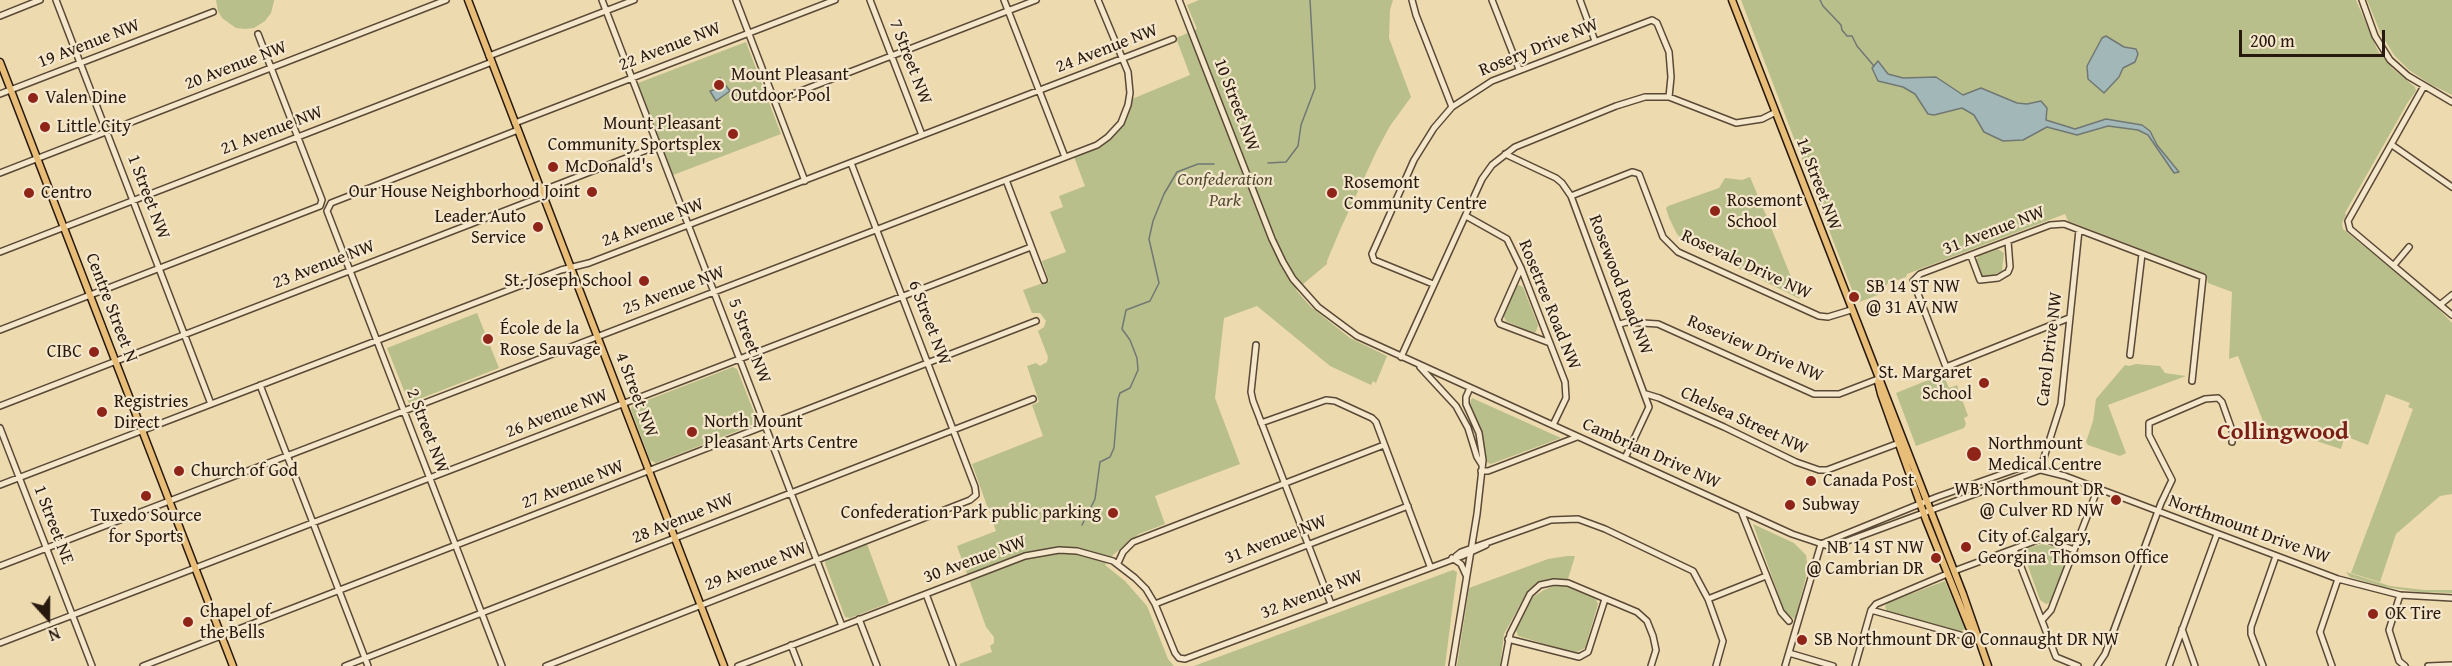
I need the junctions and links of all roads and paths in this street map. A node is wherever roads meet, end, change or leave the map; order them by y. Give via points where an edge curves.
1 (40, 0) edge
2 (56, 0) edge
3 (446, 0) edge
4 (468, 0) edge
5 (602, 0) edge
6 (634, 0) edge
7 (736, 0) edge
8 (835, 0) edge
9 (870, 0) edge
10 (1004, 0) edge
11 (1036, 0) edge
12 (1098, 0) edge
13 (1179, 0) edge
14 (1412, 0) edge
15 (1492, 0) edge
16 (1580, 0) edge
17 (1732, 0) edge
18 (2362, 0) edge
19 (606, 11) junction
20 (1009, 11) junction
21 (213, 12) dead end
22 (0, 16) edge
23 (749, 33) junction
24 (258, 34) dead end
25 (1173, 39) dead end
26 (1595, 41) junction
27 (892, 56) junction
28 (491, 59) junction
29 (1122, 59) junction
30 (0, 62) edge
31 (80, 63) junction
32 (271, 68) junction
33 (1519, 69) junction
34 (632, 78) junction
35 (2424, 86) junction
36 (11, 90) junction
37 (1039, 91) junction
38 (0, 94) edge
39 (1669, 97) junction
40 (775, 101) junction
41 (2452, 102) edge
42 (1452, 107) junction
43 (1774, 113) junction
44 (515, 123) junction
45 (518, 130) junction
46 (107, 132) junction
47 (922, 135) junction
48 (298, 137) junction
49 (2392, 145) junction
50 (657, 146) junction
51 (1505, 154) junction
52 (1065, 157) junction
53 (37, 159) junction
54 (851, 163) junction
55 (0, 173) edge
56 (805, 180) junction
57 (1006, 180) junction
58 (2452, 187) edge
59 (542, 194) junction
60 (1571, 196) junction
61 (133, 200) junction
62 (1466, 216) junction
63 (689, 225) junction
64 (64, 227) junction
65 (876, 230) junction
66 (2079, 230) junction
67 (2008, 241) junction
68 (1031, 247) junction
69 (2409, 247) dead end
70 (0, 252) edge
71 (2142, 254) junction
72 (1971, 256) junction
73 (2394, 265) junction
74 (571, 268) junction
75 (1521, 268) junction
76 (159, 269) junction
77 (350, 271) junction
78 (1044, 280) dead end
79 (1433, 284) junction
80 (714, 292) junction
81 (2452, 295) edge
82 (90, 296) junction
83 (902, 296) junction
84 (2441, 304) junction
85 (1851, 310) junction
86 (2452, 315) edge
87 (2069, 318) junction
88 (1036, 321) dead end
89 (1620, 324) junction
90 (0, 330) edge
91 (184, 335) junction
92 (597, 337) junction
93 (376, 341) junction
94 (1550, 343) junction
95 (1256, 345) dead end
96 (2130, 355) dead end
97 (1401, 357) junction
98 (739, 358) junction
99 (115, 362) junction
100 (928, 363) junction
101 (1416, 363) junction
102 (1878, 379) junction
103 (2192, 381) dead end
104 (260, 385) junction
105 (1470, 388) junction
106 (1646, 394) junction
107 (1033, 399) dead end
108 (211, 404) junction
109 (623, 404) junction
110 (0, 406) edge
111 (404, 411) junction
112 (1261, 423) junction
113 (1553, 425) junction
114 (765, 426) junction
115 (0, 428) edge
116 (953, 430) junction
117 (142, 431) junction
118 (1577, 437) junction
119 (2232, 442) dead end
120 (1899, 443) junction
121 (1384, 445) junction
122 (287, 456) junction
123 (1625, 458) junction
124 (1481, 468) junction
125 (2040, 470) junction
126 (649, 471) junction
127 (19, 478) junction
128 (430, 479) junction
129 (1283, 483) junction
130 (0, 485) edge
131 (2097, 488) junction
132 (791, 493) junction
133 (976, 495) joint
134 (169, 501) junction
135 (1924, 502) junction
136 (1408, 506) junction
137 (1742, 511) junction
138 (1931, 511) junction
139 (2158, 512) junction
140 (1924, 514) junction
141 (313, 524) junction
142 (1474, 530) junction
143 (2217, 534) junction
144 (674, 538) junction
145 (1306, 544) junction
146 (1487, 544) junction
147 (1821, 544) junction
148 (456, 546) junction
149 (46, 548) junction
150 (2013, 549) junction
151 (1471, 550) junction
152 (2074, 550) junction
153 (2276, 556) junction
154 (1454, 557) junction
155 (817, 559) junction
156 (1118, 563) junction
157 (0, 566) edge
158 (1430, 566) junction
159 (195, 569) junction
160 (1954, 571) junction
161 (1947, 574) junction
162 (1467, 576) junction
163 (1766, 576) junction
164 (2338, 579) junction
165 (339, 591) junction
166 (926, 594) junction
167 (2400, 595) junction
168 (2452, 598) edge
169 (1605, 599) junction
170 (1708, 599) junction
171 (1155, 604) junction
172 (1331, 604) junction
173 (700, 605) junction
174 (1871, 610) junction
175 (482, 614) junction
176 (72, 616) junction
177 (859, 619) junction
178 (2043, 619) junction
179 (1789, 621) dead end
180 (842, 626) junction
181 (2182, 629) junction
182 (221, 636) junction
183 (1508, 639) junction
184 (1978, 640) junction
185 (0, 643) edge
186 (791, 645) junction
187 (1789, 653) junction
188 (365, 658) junction
189 (2452, 665) edge
190 (92, 666) edge
191 (143, 666) edge
192 (233, 666) edge
193 (345, 666) edge
194 (368, 666) edge
195 (502, 666) edge
196 (546, 666) edge
197 (724, 666) edge
198 (738, 666) edge
199 (799, 666) edge
200 (877, 666) edge
201 (953, 666) edge
202 (1452, 666) edge
203 (1504, 666) edge
204 (1651, 666) edge
205 (1716, 666) edge
206 (1785, 666) edge
207 (1833, 666) edge
208 (1855, 666) edge
209 (1988, 666) edge
210 (2078, 666) edge
211 (2097, 666) edge
212 (2169, 666) edge
213 (2195, 666) edge
214 (2263, 666) edge
215 (2332, 666) edge
216 (2405, 666) edge
217 (2428, 666) edge

1 - 22 street
2 - 31 street, 1 Street NW
3 - 32 street, 20 Avenue NW
4 - 28 main road, 4 Street NW
5 - 19 street, 5 Street NW
6 - 19 street, 21 Avenue NW
7 - 23 street
8 - 23 street, 22 Avenue NW
9 - 27 street, 7 Street NW
10 - 20 street
11 - 20 street
12 - 29 street, 25 Avenue NW
13 - 97 street, 10 Street NW via 1272,239 1293,279 1334,320
14 - 42 street
15 - 33 street
16 - 26 street
17 - 43 main road, 14 Street NW
18 - 35 street via 2384,52
19 - 28 street, 21 Avenue NW
19 - 34 street, 5 Street NW
20 - 27 street
20 - 37 street
21 - 31 street, 19 Avenue NW
23 - 34 street, 22 Avenue NW
23 - 40 street
24 - 32 street
25 - 29 street, 24 Avenue NW
26 - 33 street, Rosery Drive NW
26 - 39 street, Rosery Drive NW via 1652,20 1657,23 1669,52
27 - 40 street
27 - 47 street, 7 Street NW
28 - 44 main road, 4 Street NW
28 - 48 street, 21 Avenue NW
29 - 37 street, 24 Avenue NW
29 - 52 street, 25 Avenue NW via 1130,88 1124,117 1102,141
30 - 36 main road, Centre Street N
31 - 36 street, 19 Avenue NW
31 - 46 street, 1 Street NW
32 - 46 street, 20 Avenue NW
32 - 48 street
33 - 42 street, Rosery Drive NW
34 - 44 street, 22 Avenue NW
34 - 50 street, 5 Street NW
35 - 41 street
35 - 49 street
36 - 38 street, 19 Avenue NW
36 - 53 main road, Centre Street N
37 - 47 street, 24 Avenue NW
37 - 52 street
39 - 43 street via 1736,123
39 - 51 street via 1645,97 1616,106 1525,142
40 - 56 street
42 - 79 street, Rosery Drive NW via 1414,160 1372,254 1374,260
43 - 85 main road, 14 Street NW
44 - 45 main road, 4 Street NW
45 - 59 main road, 4 Street NW
45 - 77 street, 2 Street NW via 331,203 327,213
46 - 53 street, 20 Avenue NW
46 - 61 street, 1 Street NW
47 - 54 street, 24 Avenue NW
48 - 61 street, 21 Avenue NW
48 - 76 street via 322,200 318,208
49 - 58 street
49 - 73 street via 2348,221 2350,229
50 - 59 street, 23 Avenue NW
50 - 63 street, 5 Street NW
51 - 60 street, Rosewood Road NW via 1556,178
51 - 62 street via 1482,179
52 - 57 street, 25 Avenue NW
53 - 55 street, 20 Avenue NW
53 - 64 main road, Centre Street N
54 - 56 street, 24 Avenue NW
54 - 65 street, 6 Street NW
56 - 63 street, 24 Avenue NW
57 - 65 street, 25 Avenue NW
57 - 68 street
59 - 74 main road, 4 Street NW
59 - 77 street, 23 Avenue NW
60 - 85 street, Rosevale Drive NW via 1632,172 1639,174 1663,237 1678,252 1819,316 1828,318
60 - 89 street, Rosewood Road NW
61 - 64 street, 21 Avenue NW
61 - 76 street, 1 Street NW
62 - 75 street, Rosetree Road NW via 1507,239
62 - 79 street
63 - 74 street, 24 Avenue NW
63 - 80 street, 5 Street NW
64 - 70 street, 21 Avenue NW
64 - 82 main road, Centre Street N
65 - 80 street, 25 Avenue NW
65 - 83 street, 6 Street NW
66 - 67 street, 31 Avenue NW via 2057,223
66 - 71 street, 31 Avenue NW
66 - 87 street, Carol Drive NW
67 - 72 street, 31 Avenue NW
67 - 72 street via 2008,272 1998,278 1980,280
68 - 78 street
68 - 83 street, 26 Avenue NW
69 - 73 street
71 - 96 street
71 - 103 street, 31 Avenue NW via 2201,275 2204,280
72 - 87 street, 31 Avenue NW via 1920,274 1913,281 1946,367
73 - 84 street
74 - 92 main road, 4 Street NW
74 - 93 street, 24 Avenue NW
75 - 94 street, Rosetree Road NW
75 - 94 street via 1498,320
76 - 82 street
76 - 91 street, 1 Street NW
77 - 91 street, 23 Avenue NW
77 - 93 street, 2 Street NW
79 - 97 street
80 - 92 street, 25 Avenue NW
80 - 98 street, 5 Street NW
81 - 84 street
82 - 90 street
82 - 99 main road, Centre Street N
83 - 98 street, 26 Avenue NW
83 - 100 street, 6 Street NW
84 - 86 street
85 - 102 main road, 14 Street NW
87 - 125 street, Carol Drive NW via 2061,404
88 - 100 street, 27 Avenue NW
89 - 102 street, Roseview Drive NW via 1658,324 1814,394 1839,394
89 - 106 street, Rosewood Road NW
91 - 99 street, 23 Avenue NW
91 - 108 street, 1 Street NW
92 - 109 main road, 4 Street NW
92 - 111 street, 25 Avenue NW
93 - 104 street, 24 Avenue NW
93 - 111 street, 2 Street NW
94 - 113 street, Rosetree Road NW via 1566,392
95 - 112 street via 1251,392
97 - 101 street, 10 Street NW
98 - 109 street, 26 Avenue NW
98 - 114 street, 5 Street NW
99 - 110 street, 23 Avenue NW
99 - 117 main road, Centre Street N
100 - 114 street, 27 Avenue NW
100 - 116 street, 6 Street NW
101 - 105 street, 10 Street NW
101 - 124 street, 10 Street NW via 1456,406
102 - 120 main road, 14 Street NW
102 - 135 main road, 14 Street NW
104 - 108 street, 24 Avenue NW
104 - 122 street
105 - 113 street, Cambrian Drive NW
105 - 124 street, 10 Street NW via 1466,404 1479,433
106 - 120 street, Chelsea Street NW via 1819,470
106 - 123 street, Rosewood Road NW via 1649,407
107 - 116 street, 28 Avenue NW
108 - 117 street, 24 Avenue NW
109 - 126 main road, 4 Street NW
109 - 128 street, 26 Avenue NW
111 - 122 street, 25 Avenue NW
111 - 128 street, 2 Street NW
112 - 121 street via 1317,402 1335,401 1372,418
112 - 129 street
113 - 118 street, Cambrian Drive NW
114 - 126 street, 27 Avenue NW
114 - 132 street, 5 Street NW
115 - 127 street, 1 Street NE
116 - 132 street, 28 Avenue NW
116 - 133 street, 6 Street NW
117 - 127 street, 24 Avenue NW
117 - 134 main road, Centre Street N
118 - 123 street, Cambrian Drive NW
118 - 124 street via 1488,471
119 - 139 street via 2233,433 2218,398 2205,399 2152,420 2149,435 2172,476
120 - 135 main road, 14 Street NW
121 - 129 street
121 - 136 street
122 - 134 street, 25 Avenue NW
122 - 141 street
123 - 137 street, Cambrian Drive NW
124 - 142 street, 10 Street NW
125 - 131 street, Northmount Drive NW
125 - 135 street, Northmount Drive NW via 2025,466
125 - 138 street
126 - 144 main road, 4 Street NW
126 - 148 street, 27 Avenue NW
127 - 130 street, 24 Avenue NW
127 - 149 street, 1 Street NE
128 - 141 street, 26 Avenue NW
128 - 148 street, 2 Street NW
129 - 145 street
129 - 156 street via 1132,542
131 - 139 street, Northmount Drive NW
131 - 152 street
132 - 144 street, 28 Avenue NW
132 - 155 street, 5 Street NW
133 - 155 street, 29 Avenue NW
134 - 149 street, 25 Avenue NW
134 - 159 main road, Centre Street N
135 - 138 main road, 14 Street NW
135 - 140 main road, 14 Street NW
135 - 147 street, Northmount Drive NW
136 - 145 street, 31 Avenue NW
136 - 158 street
137 - 147 street, Cambrian Drive NW
137 - 163 street
138 - 140 street
138 - 160 main road, 14 Street NW
139 - 143 street, Northmount Drive NW
139 - 211 street via 2105,654
140 - 147 street via 1838,547
140 - 161 main road, 14 Street NW
141 - 159 street, 26 Avenue NW
141 - 165 street
142 - 146 street
142 - 151 street, 10 Street NW
143 - 153 street, Northmount Drive NW
143 - 181 street
144 - 173 main road, 4 Street NW
144 - 175 street, 28 Avenue NW
145 - 171 street, 31 Avenue NW
145 - 172 street
146 - 151 street, 32 Avenue NW
146 - 170 street, 32 Avenue NW via 1551,520 1578,519 1693,571
147 - 187 street
148 - 165 street, 27 Avenue NW
148 - 175 street, 2 Street NW
149 - 157 street, 25 Avenue NW
149 - 176 street, 1 Street NE
150 - 152 street via 2043,538
150 - 160 street
150 - 178 street
151 - 154 street, 32 Avenue NW
151 - 162 street, 10 Street NW
152 - 178 street via 2051,610
153 - 164 street, Northmount Drive NW
153 - 214 street via 2251,627
154 - 158 street, 32 Avenue NW
154 - 162 street
155 - 173 street, 29 Avenue NW
155 - 180 street, 5 Street NW
156 - 166 street, 30 Avenue NW via 1077,551 1041,551
156 - 171 street via 1146,589
158 - 172 street, 32 Avenue NW
159 - 176 street, 26 Avenue NW
159 - 182 main road, Centre Street N
160 - 184 main road, 14 Street NW
161 - 174 street via 1882,600
161 - 184 main road, 14 Street NW
162 - 202 street, 10 Street NW
163 - 170 street
163 - 179 street via 1781,612
164 - 167 street, Northmount Drive NW
164 - 215 street via 2320,626
165 - 182 street, 27 Avenue NW
165 - 188 street
166 - 177 street, 30 Avenue NW
166 - 201 street
167 - 168 street, Northmount Drive NW
167 - 216 street via 2389,630 2399,661
169 - 183 street via 1568,583 1540,585 1530,594
169 - 183 street via 1588,651 1579,657
169 - 204 street via 1637,612 1647,621 1656,650
170 - 205 street, 32 Avenue NW via 1723,641
171 - 172 street, 32 Avenue NW via 1175,653 1185,659
173 - 196 street, 29 Avenue NW
173 - 197 main road, 4 Street NW
174 - 184 street
174 - 208 street
175 - 188 street, 28 Avenue NW
175 - 195 street, 2 Street NW
176 - 185 street, 26 Avenue NW
176 - 190 street, 1 Street NE
177 - 180 street, 30 Avenue NW
177 - 200 street
178 - 210 street via 2056,657
180 - 186 street, 30 Avenue NW
181 - 212 street
181 - 213 street
182 - 191 street, 27 Avenue NW
182 - 192 main road, Centre Street N
183 - 203 street
184 - 209 main road, 14 Street NW
186 - 198 street, 30 Avenue NW
186 - 199 street
187 - 206 street
187 - 207 street
188 - 193 street, 28 Avenue NW
188 - 194 street
189 - 217 street

